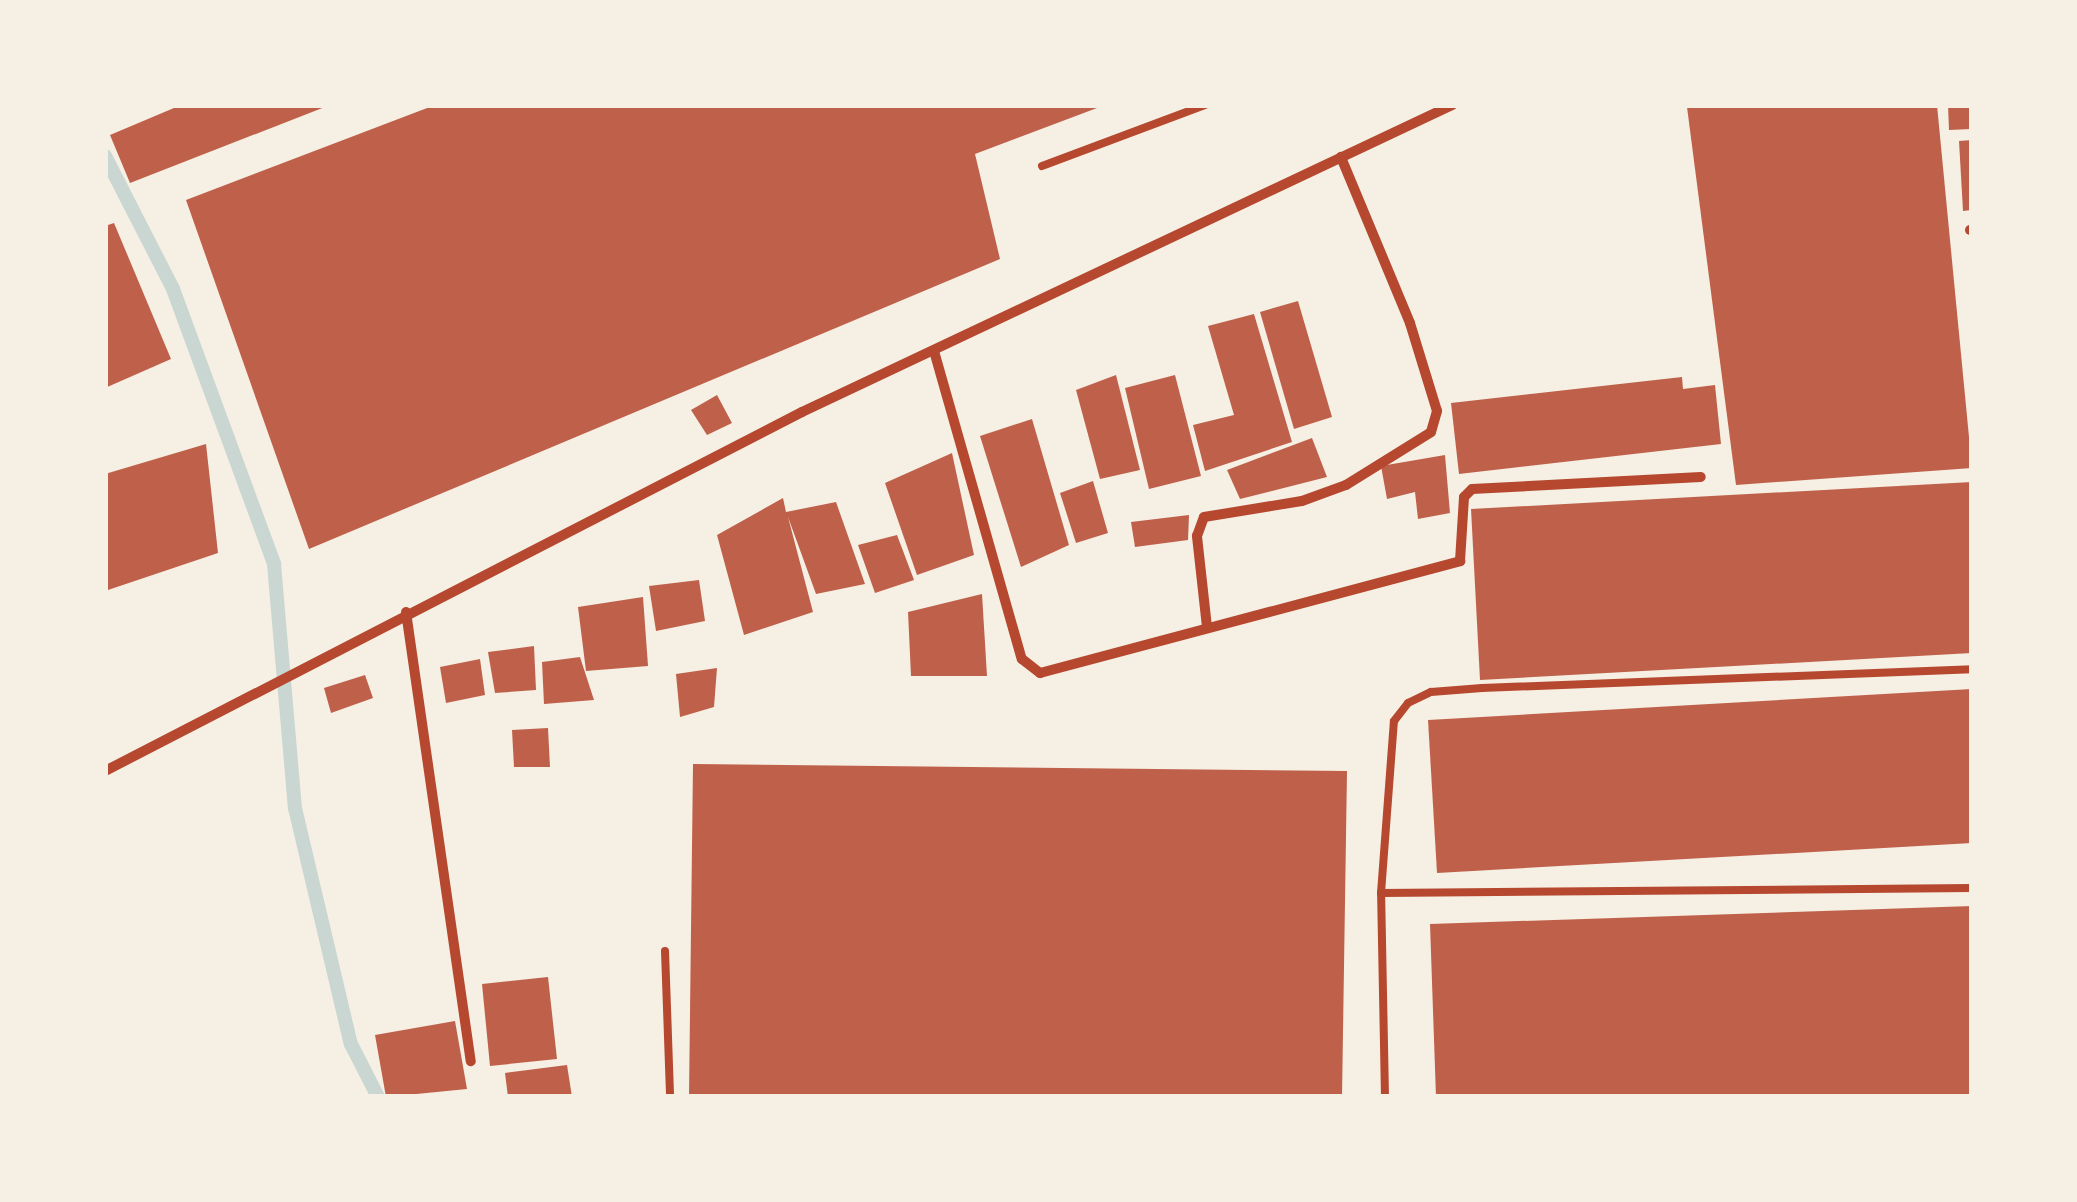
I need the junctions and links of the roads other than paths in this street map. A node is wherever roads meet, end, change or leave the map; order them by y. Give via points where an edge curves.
1 (1204, 105) edge
2 (1452, 105) edge
3 (1341, 156) junction
4 (1042, 166) dead end
5 (934, 351) junction
6 (1701, 477) dead end
7 (406, 612) junction
8 (1208, 627) junction
9 (1972, 670) edge
10 (105, 771) edge
11 (1972, 888) edge
12 (1381, 892) junction
13 (665, 951) dead end
14 (471, 1061) dead end
15 (670, 1097) edge
16 (1385, 1097) edge

1 - 4 lane
2 - 3 street
3 - 5 street
3 - 8 street via 1410,323 1437,411 1431,432 1346,485 1204,517 1196,536
5 - 7 street
5 - 8 street via 1026,666 1048,674
6 - 8 street via 1469,490 1460,561
7 - 10 street
7 - 14 street
9 - 12 lane via 1431,692 1408,703 1394,721
11 - 12 lane
12 - 16 lane
13 - 15 lane

